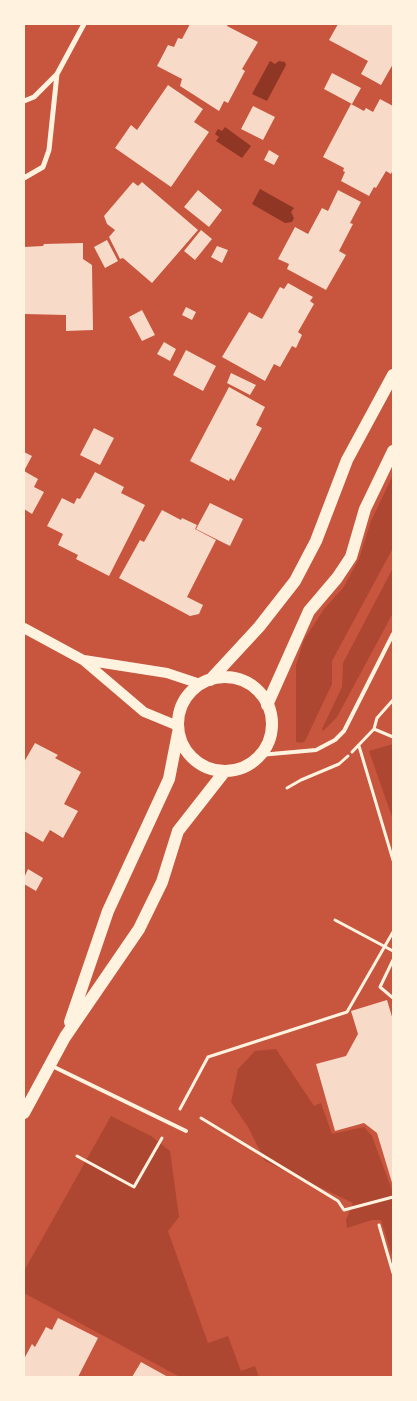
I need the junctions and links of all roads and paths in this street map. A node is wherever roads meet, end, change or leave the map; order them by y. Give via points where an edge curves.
1 (84, 24) edge
2 (57, 74) junction
3 (24, 101) edge
4 (24, 178) edge
5 (393, 375) edge
6 (393, 451) edge
7 (24, 628) edge
8 (393, 634) edge
9 (83, 660) junction
10 (205, 682) junction
11 (393, 700) edge
12 (268, 705) junction
13 (178, 729) junction
14 (393, 737) edge
15 (359, 746) dead end
16 (260, 755) junction
17 (225, 771) junction
18 (393, 860) edge
19 (335, 920) dead end
20 (393, 932) edge
21 (385, 947) junction
22 (393, 951) edge
23 (393, 960) edge
24 (393, 998) edge
25 (65, 1037) junction
26 (50, 1065) junction
27 (24, 1113) edge
28 (194, 1115) dead end
29 (170, 1124) junction
30 (186, 1131) dead end
31 (77, 1156) dead end
32 (393, 1196) edge
33 (379, 1225) dead end
34 (393, 1273) edge

1 - 2 street
2 - 3 street via 34,97
2 - 4 street via 43,167
5 - 10 main road via 346,460 316,541 295,582 259,627
6 - 12 main road via 365,509 351,557 308,611
7 - 9 main road
8 - 16 lane via 344,731 335,740 316,750
9 - 10 main road
9 - 13 main road via 144,712
10 - 12 main road via 237,679 260,693
10 - 13 main road via 184,702
11 - 14 path via 374,728
12 - 16 main road via 271,731
13 - 17 main road via 190,756 200,764
13 - 25 main road via 169,779 108,911
15 - 18 path
16 - 17 main road via 250,764
17 - 25 main road via 178,831 162,882 139,930
19 - 21 path
20 - 21 path
21 - 22 path
21 - 29 path via 347,1012 208,1058
23 - 24 path via 380,987
25 - 26 main road
26 - 27 main road
26 - 29 lane
28 - 32 path via 338,1201 344,1210
29 - 30 lane
29 - 31 path via 134,1187
33 - 34 path

